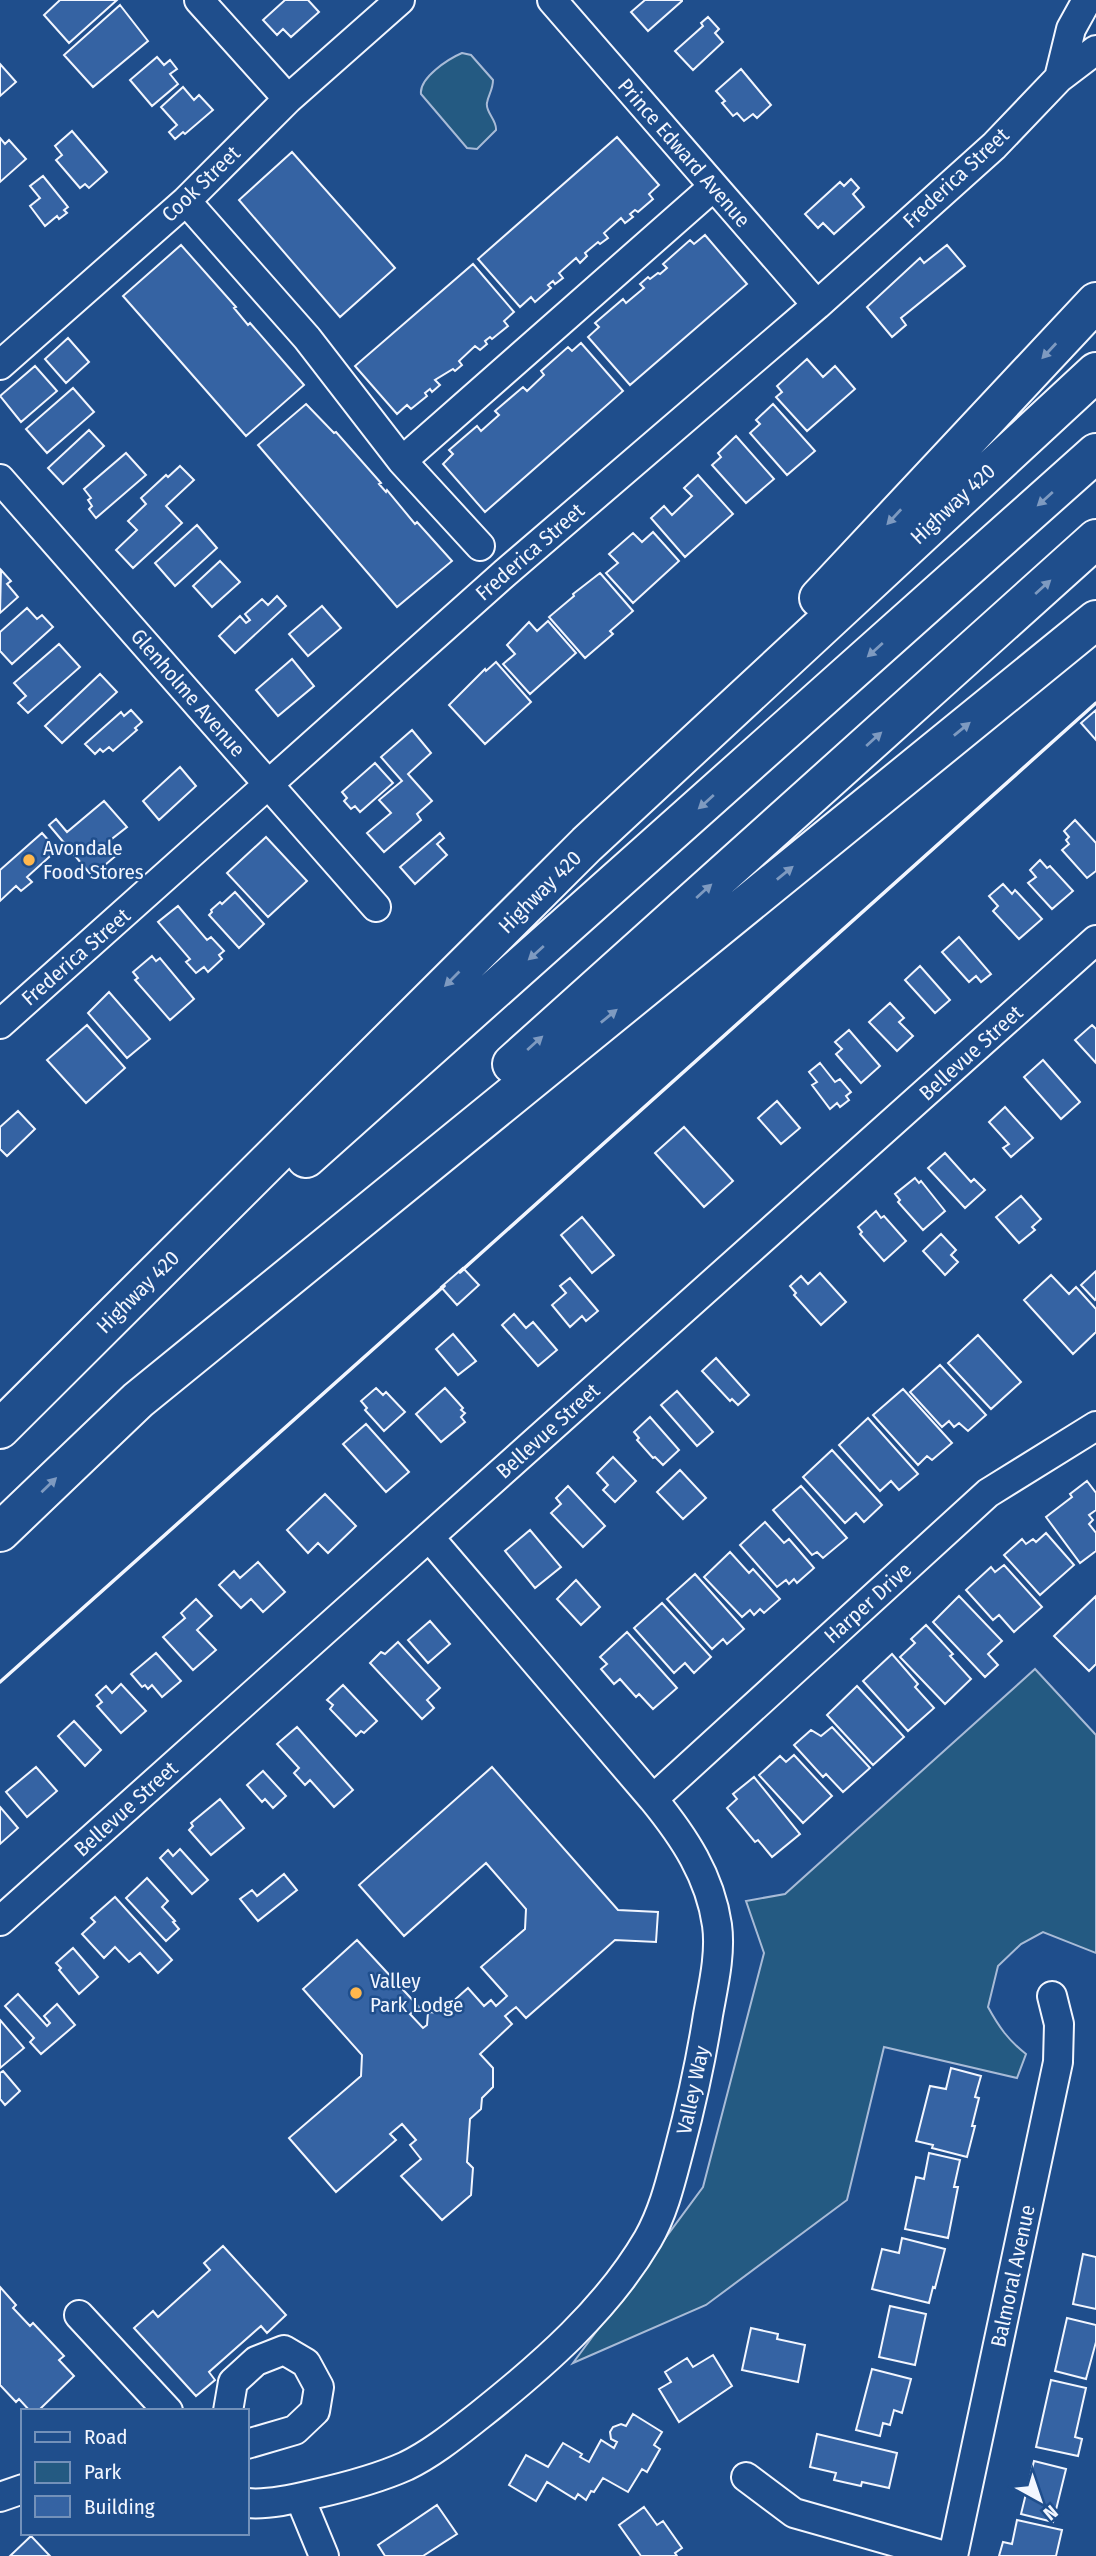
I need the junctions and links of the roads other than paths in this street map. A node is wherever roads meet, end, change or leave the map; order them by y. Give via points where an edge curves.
1 (199, 0) edge
2 (400, 0) edge
3 (552, 0) edge
4 (1087, 0) edge
5 (1096, 50) edge
6 (1059, 78) junction
7 (288, 99) junction
8 (713, 187) junction
9 (186, 201) junction
10 (1096, 302) edge
11 (817, 305) junction
12 (0, 365) edge
13 (1096, 372) edge
14 (1096, 453) edge
15 (402, 461) junction
16 (0, 479) edge
17 (1096, 539) edge
18 (480, 546) dead end
19 (1096, 620) edge
20 (269, 786) junction
21 (587, 844) junction
22 (376, 907) dead end
23 (1096, 940) edge
24 (0, 1024) edge
25 (138, 1399) junction
26 (1096, 1426) edge
27 (0, 1431) edge
28 (0, 1532) edge
29 (429, 1537) junction
30 (653, 1799) junction
31 (0, 1921) edge
32 (1052, 1996) dead end
33 (79, 2315) dead end
34 (166, 2409) edge
35 (228, 2409) edge
36 (248, 2444) edge
37 (746, 2477) dead end
38 (21, 2490) edge
39 (0, 2497) edge
40 (300, 2498) junction
41 (248, 2503) edge
42 (324, 2556) edge
43 (945, 2556) edge
44 (953, 2556) edge

1 - 7 street
2 - 7 street, Cook Street
3 - 8 street, Prince Edward Avenue
4 - 6 street via 1071,29
5 - 6 street, Frederica Street
6 - 11 street, Frederica Street via 993,146
7 - 9 street, Cook Street
8 - 11 street, Prince Edward Avenue
8 - 15 street
9 - 12 street, Cook Street
9 - 15 street via 307,338
10 -> 21 highway
11 - 20 street, Frederica Street via 505,573
13 - 21 highway, Highway 420
14 -> 27 highway
15 - 18 street
16 - 20 street, Glenholme Avenue
25 -> 17 highway
25 -> 19 highway
20 - 22 street, Glenholme Avenue
20 - 24 street, Frederica Street
21 -> 27 highway, Highway 420
23 - 29 street, Bellevue Street
28 -> 25 highway
26 - 30 street, Harper Drive via 988,1493
29 - 30 street, Valley Way
29 - 31 street, Bellevue Street
30 - 40 street, Valley Way via 695,1858 718,1928 697,2079 667,2197 648,2238 621,2279 567,2340 445,2442 407,2465 357,2485
32 - 44 street, Balmoral Avenue via 1059,2024 1058,2062
33 - 34 street
35 - 36 street via 233,2382 256,2361 284,2350 306,2363 320,2387 315,2411 295,2430
37 - 43 street via 794,2513
38 - 39 street
40 - 41 street, Valley Way
40 - 42 street

